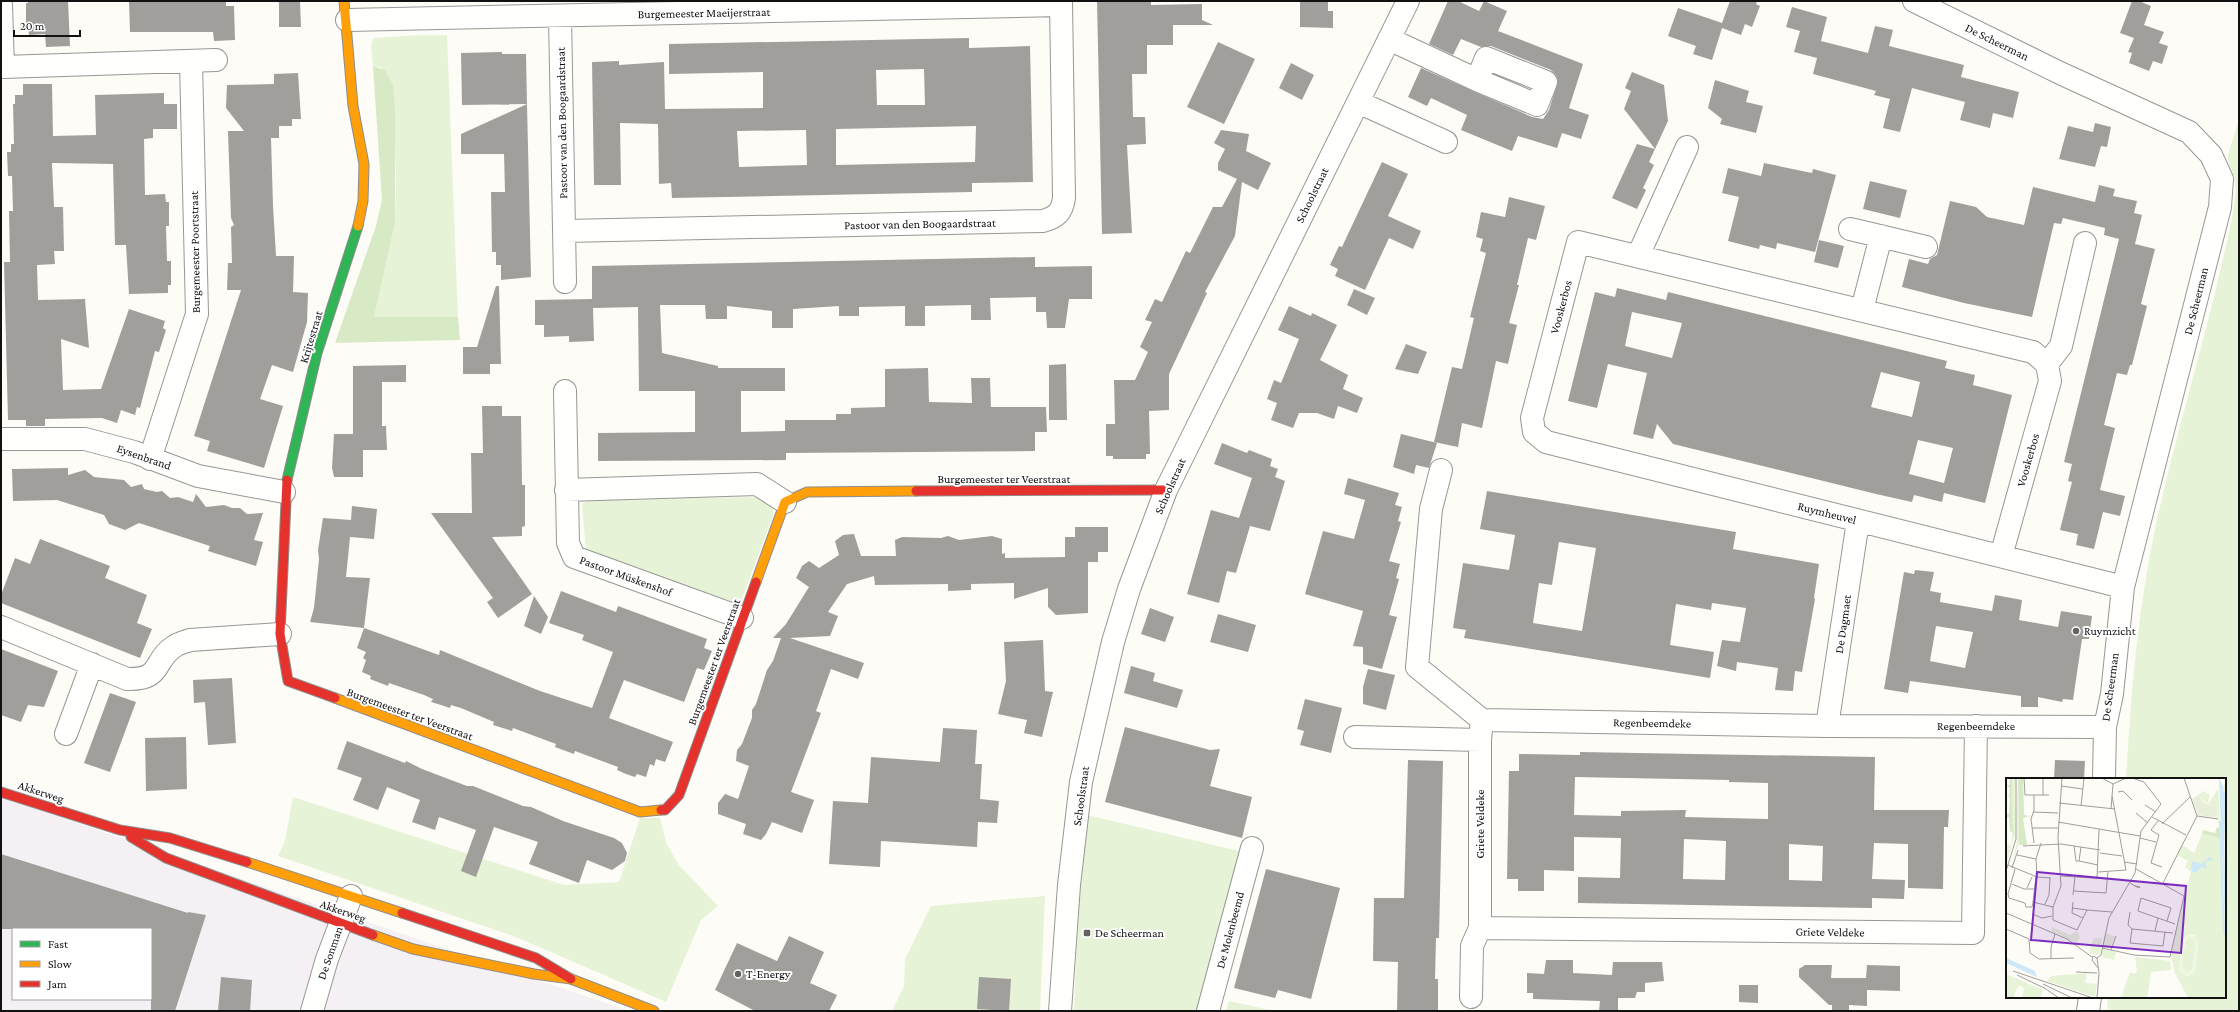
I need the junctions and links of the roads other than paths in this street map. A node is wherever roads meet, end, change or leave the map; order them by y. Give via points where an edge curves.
1 (1408, 1) edge
2 (1914, 1) edge
3 (1061, 3) edge
4 (1, 5) edge
5 (899, 5) edge
6 (346, 11) edge
7 (560, 16) junction
8 (1389, 40) junction
9 (216, 60) dead end
10 (191, 62) junction
11 (2, 67) edge
12 (1477, 80) dead end
13 (1358, 102) junction
14 (1446, 142) dead end
15 (1687, 147) dead end
16 (1850, 229) dead end
17 (565, 231) junction
18 (1880, 236) junction
19 (2084, 243) dead end
20 (1926, 247) dead end
21 (1638, 256) junction
22 (565, 282) dead end
23 (1862, 310) junction
24 (2047, 364) junction
25 (566, 391) dead end
26 (1534, 432) joint
27 (1, 440) edge
28 (150, 459) junction
29 (1441, 470) dead end
30 (566, 490) junction
31 (1166, 490) junction
32 (284, 492) junction
33 (785, 502) junction
34 (1858, 521) junction
35 (2001, 556) junction
36 (2123, 587) junction
37 (742, 618) junction
38 (1, 627) edge
39 (280, 634) junction
40 (92, 664) junction
41 (288, 682) joint
42 (1827, 726) junction
43 (1976, 726) junction
44 (2105, 727) junction
45 (1481, 730) junction
46 (66, 734) dead end
47 (1354, 737) dead end
48 (2104, 778) edge
49 (1, 792) edge
50 (120, 830) junction
51 (1252, 848) dead end
52 (351, 896) junction
53 (340, 923) junction
54 (1480, 928) junction
55 (571, 979) junction
56 (1471, 997) dead end
57 (2090, 998) edge
58 (312, 1011) edge
59 (654, 1011) edge
60 (1060, 1011) edge
61 (1208, 1011) edge
62 (2088, 1011) edge

1 - 8 street, Schoolstraat
2 - 36 street, De Scheerman via 2060,73 2190,132 2211,155 2222,179 2220,207
3 - 5 street, Burgemeester Maeijerstraat
3 - 17 street, Pastoor van den Boogaardstraat via 1064,198 1062,209 1054,218 1043,221
4 - 11 street
5 - 7 street, Burgemeester Maeijerstraat
6 - 7 street, Burgemeester Maeijerstraat
6 - 32 street, Krijtestraat via 353,106 364,164 363,201 355,238 317,353
7 - 17 street, Pastoor van den Boogaardstraat
8 - 12 street
8 - 13 street, Schoolstraat
9 - 10 street
10 - 11 street
10 - 28 street, Burgemeester Poortstraat via 197,314
13 - 14 street
13 - 31 street, Schoolstraat
15 - 21 street
16 - 18 street
17 - 22 street, Pastoor van den Boogaardstraat
18 - 20 street
18 - 23 street
19 - 24 street via 2061,346
21 - 23 street, Vooskerbos
21 - 26 street, Vooskerbos via 1578,242 1532,418
23 - 24 street, Vooskerbos via 2033,352
24 - 35 street, Vooskerbos via 2050,381
25 - 30 street, Pastoor Müskenshof
26 - 34 street, Ruymheuvel via 1546,442
27 - 28 street, Eysenbrand via 85,439
28 - 32 street, Eysenbrand via 198,476
29 - 45 street via 1431,509 1417,667
30 - 33 street via 757,484
30 - 37 street, Pastoor Müskenshof via 568,543 574,557
31 - 33 street, Burgemeester ter Veerstraat via 807,492
31 - 60 street, Schoolstraat via 1129,589 1113,642 1082,782 1069,885
32 - 39 street, Krijtestraat
33 - 37 street, Burgemeester ter Veerstraat
34 - 35 street, Ruymheuvel
34 - 42 street, De Dagmaet
35 - 36 street, Ruymheuvel
36 - 44 street, De Scheerman via 2112,694
37 - 41 street, Burgemeester ter Veerstraat via 679,796 665,810 640,812
38 - 40 street
39 - 40 street via 190,640 175,645 154,673 142,680 127,679
39 - 41 street, Krijtestraat
40 - 46 street
42 - 43 street, Regenbeemdeke
42 - 45 street, Regenbeemdeke
43 - 44 street, Regenbeemdeke
43 - 54 street, Griete Veldeke via 1973,933
44 - 48 street, De Scheerman
45 - 47 street, Regenbeemdeke
45 - 54 street, Griete Veldeke
49 - 50 street, Akkerweg
50 - 52 street, Akkerweg via 170,838
50 - 53 street, Akkerweg via 166,858
51 - 61 street, De Molenbeemd
52 - 53 street, De Sonman
52 - 55 street, Akkerweg via 536,958
53 - 55 street, Akkerweg via 413,948 534,974
53 - 58 street, De Sonman
54 - 56 street, Griete Veldeke via 1472,946
55 - 59 street, Akkerweg
57 - 62 street

